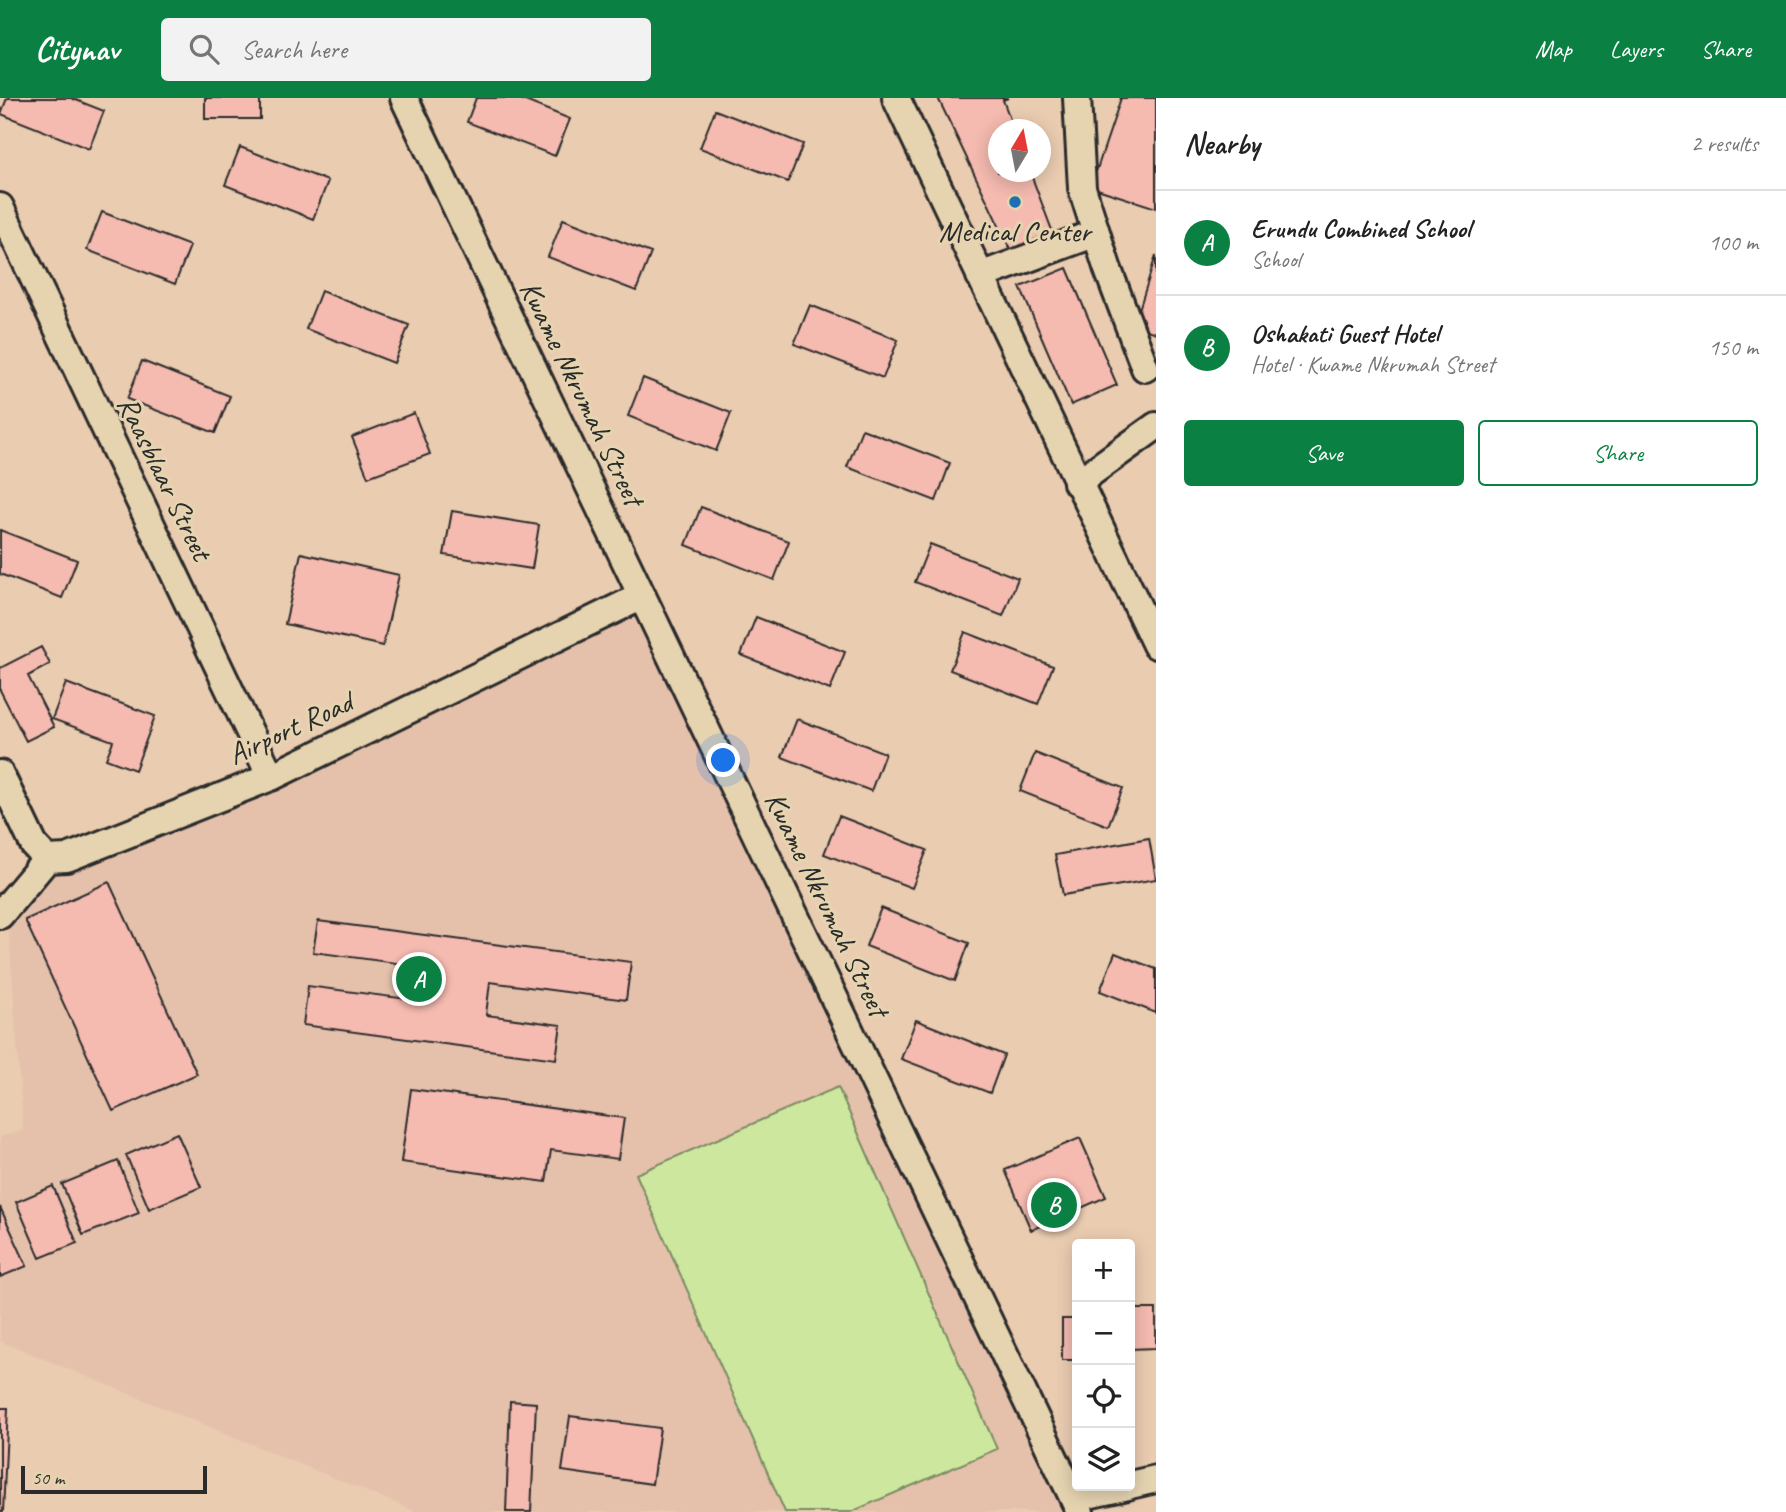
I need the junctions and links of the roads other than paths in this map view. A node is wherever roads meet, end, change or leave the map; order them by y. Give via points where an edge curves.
1 (404, 98) edge
2 (896, 98) edge
3 (1077, 98) edge
4 (0, 207) edge
5 (1096, 233) junction
6 (980, 276) junction
7 (1145, 368) dead end
8 (1156, 426) edge
9 (1076, 482) junction
10 (642, 596) junction
11 (1156, 645) edge
12 (0, 774) edge
13 (271, 777) junction
14 (47, 859) junction
15 (0, 915) edge
16 (1156, 1479) edge
17 (1135, 1484) edge
18 (1115, 1491) edge
19 (1077, 1505) edge

1 - 10 street, Kwame Nkrumah Street
2 - 6 street
3 - 5 street via 1082,188
4 - 13 street, Raasblaar Street
5 - 6 street
5 - 7 street
6 - 9 street
8 - 9 street
9 - 11 street
10 - 13 street, Airport Road
10 - 19 street, Kwame Nkrumah Street
12 - 14 street via 34,845
13 - 14 street, Airport Road via 67,858
14 - 15 street
16 - 17 street
18 - 19 street

